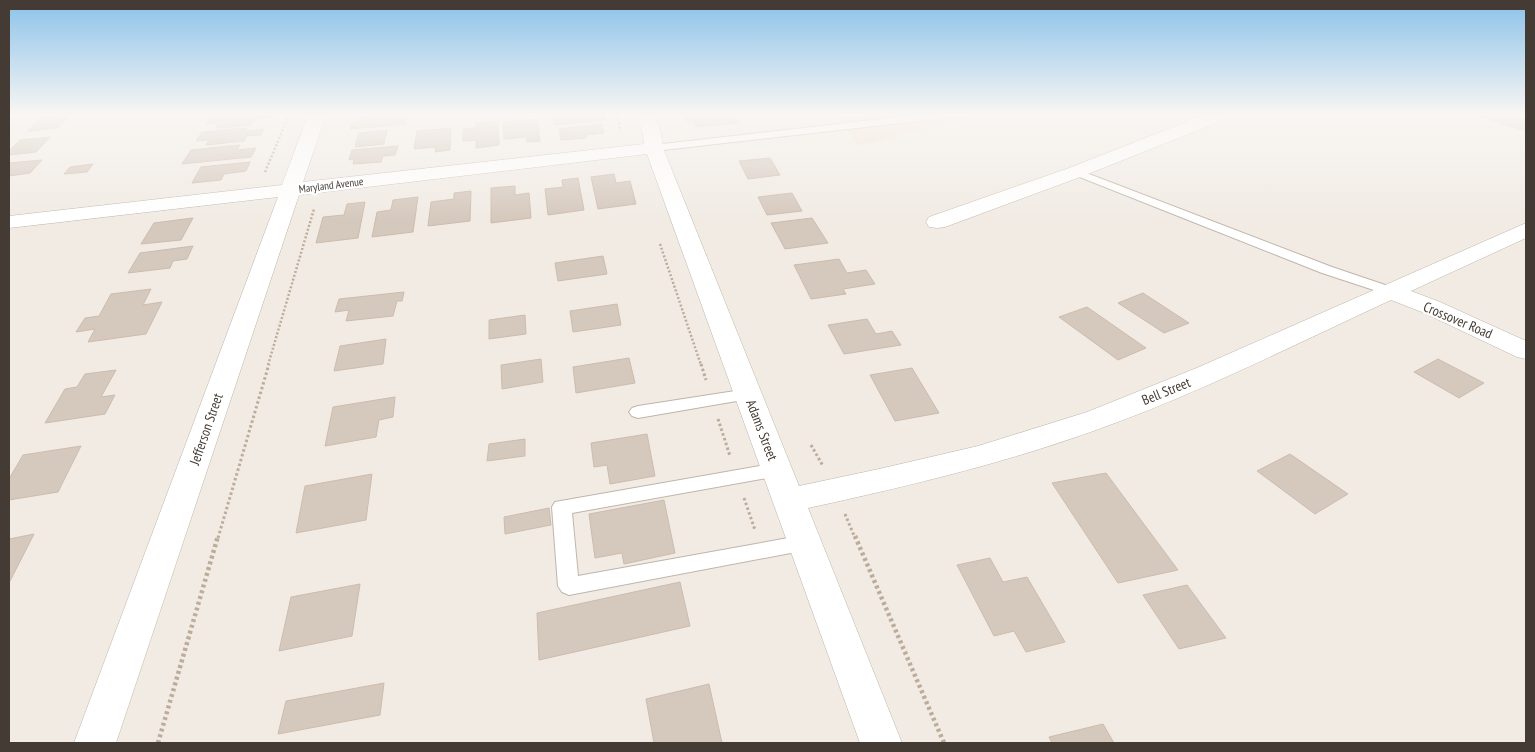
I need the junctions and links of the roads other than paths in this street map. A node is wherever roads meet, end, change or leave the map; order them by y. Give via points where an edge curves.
1 (311, 150) edge
2 (639, 150) edge
3 (655, 150) edge
4 (1131, 150) edge
5 (1076, 172) junction
6 (303, 198) junction
7 (9, 222) edge
8 (938, 222) dead end
9 (1526, 230) edge
10 (1389, 291) junction
11 (1526, 351) edge
12 (748, 394) junction
13 (638, 412) dead end
14 (783, 485) junction
15 (805, 543) junction
16 (95, 743) edge
17 (881, 743) edge

1 - 6 street, Jefferson Street
2 - 6 street, Maryland Avenue
3 - 12 street, Adams Street
4 - 5 street
5 - 8 street
5 - 10 lane
6 - 7 street, Maryland Avenue
6 - 16 street, Jefferson Street
9 - 10 street, Bell Street
10 - 11 street, Crossover Road
10 - 14 street, Bell Street via 1209,373 1097,419 980,456 834,490
12 - 13 lane
12 - 14 street, Adams Street
14 - 15 street, Adams Street
14 - 15 lane via 737,477 562,507 569,586
15 - 17 street, Adams Street

